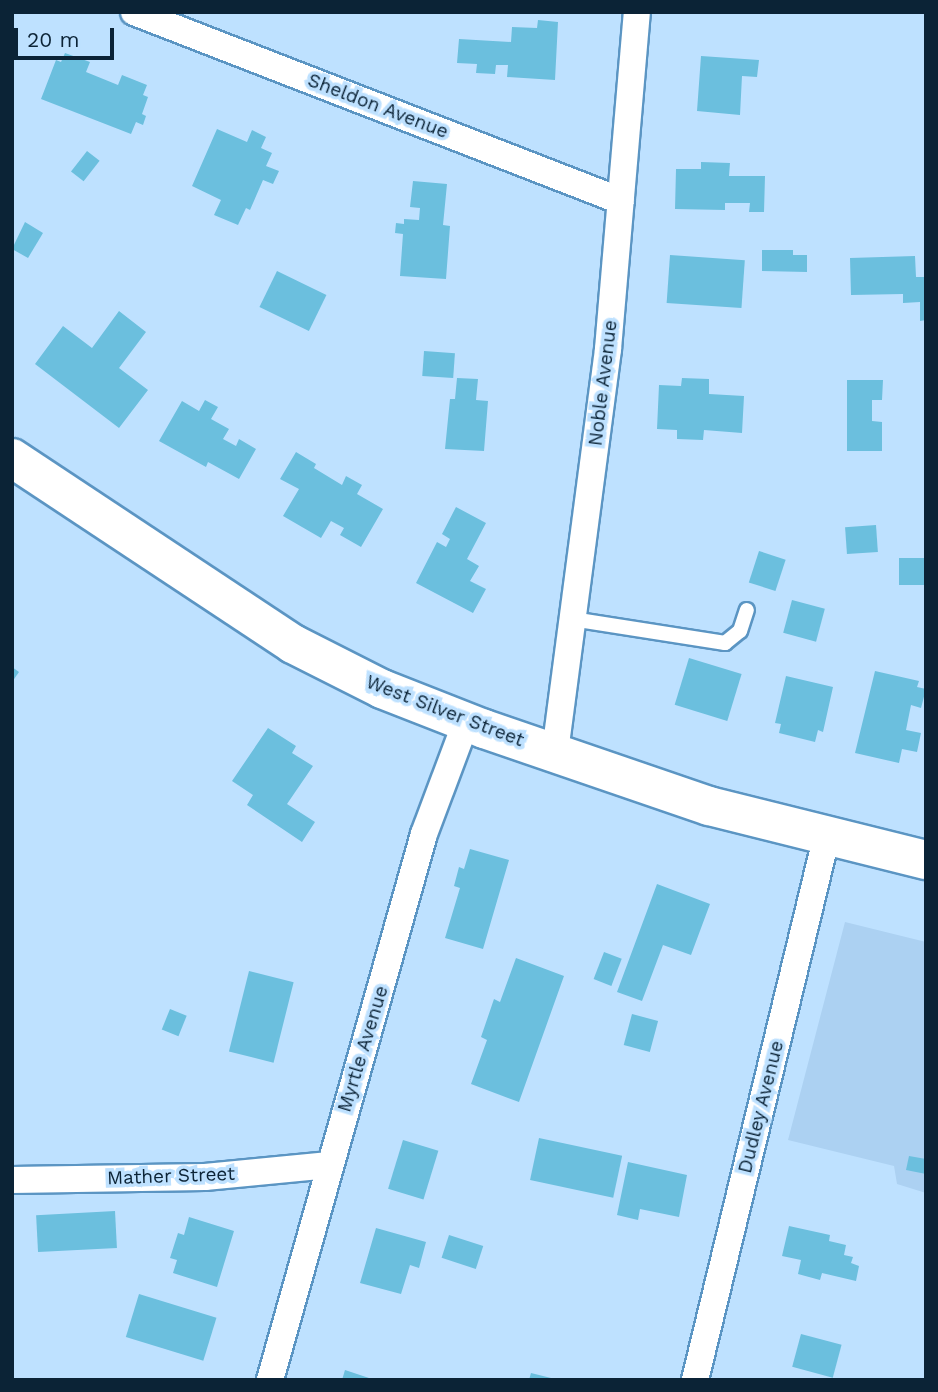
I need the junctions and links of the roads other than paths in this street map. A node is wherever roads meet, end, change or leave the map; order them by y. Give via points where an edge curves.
1 (134, 12) edge
2 (637, 12) edge
3 (621, 201) junction
4 (12, 458) edge
5 (747, 610) dead end
6 (572, 620) junction
7 (466, 722) junction
8 (555, 752) junction
9 (827, 835) junction
10 (926, 860) edge
11 (329, 1165) junction
12 (12, 1180) edge
13 (270, 1380) edge
14 (695, 1380) edge

1 - 3 street, Sheldon Avenue
2 - 3 street, Noble Avenue
3 - 6 street, Noble Avenue via 608,349
4 - 7 main road, West Silver Street via 293,645 382,689
5 - 6 lane via 740,631 726,643
6 - 8 street, Noble Avenue
7 - 8 main road, West Silver Street
7 - 11 street, Myrtle Avenue via 424,834
8 - 9 main road, West Silver Street via 709,806
9 - 10 main road, West Silver Street
9 - 14 street, Dudley Avenue
11 - 12 street, Mather Street via 205,1177
11 - 13 street, Myrtle Avenue

